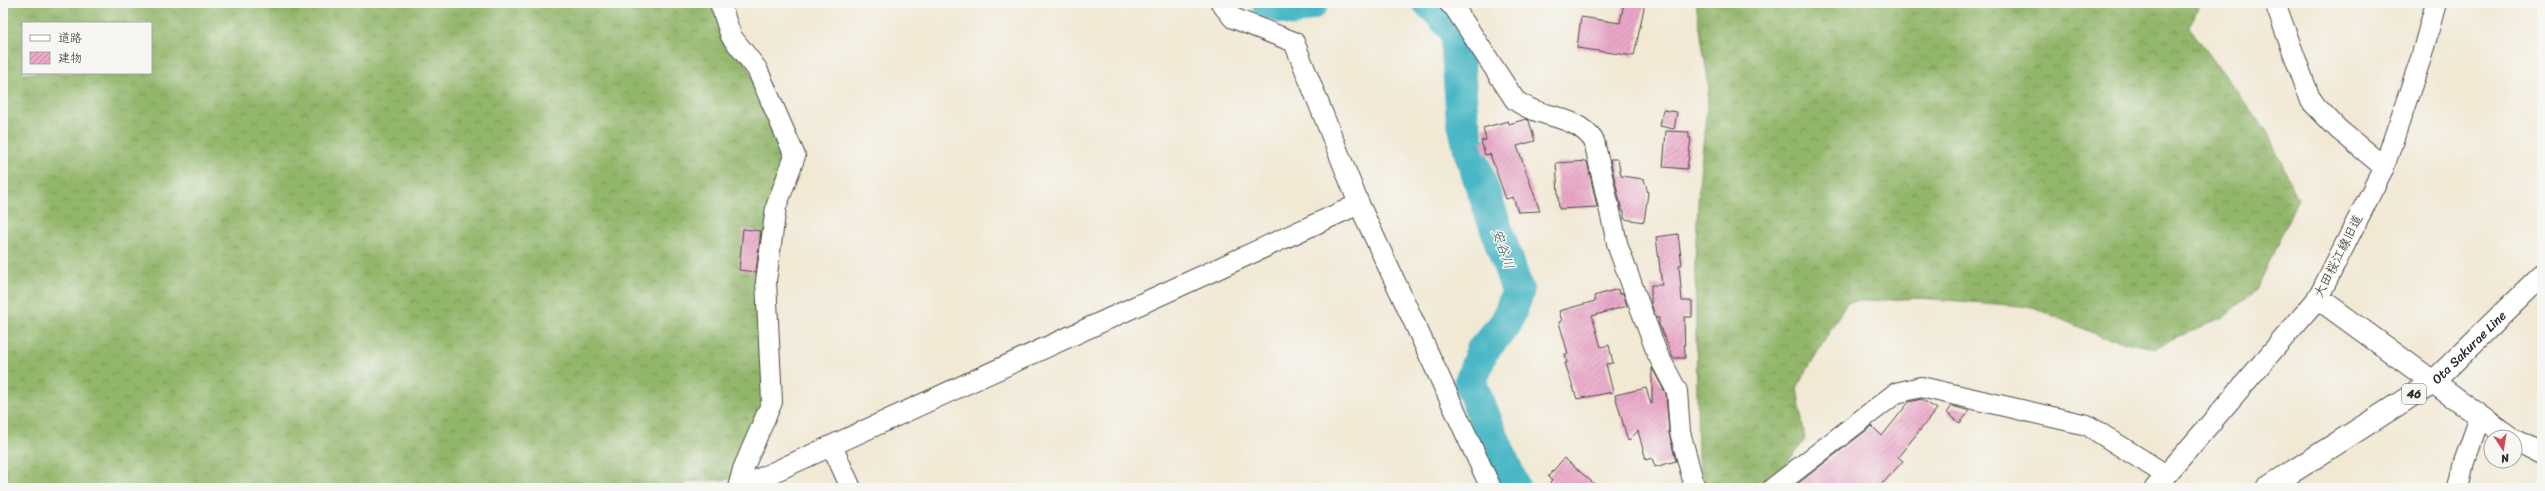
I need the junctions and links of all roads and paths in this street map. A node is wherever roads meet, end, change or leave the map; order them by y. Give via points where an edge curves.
1 (720, 3) edge
2 (1221, 3) edge
3 (1449, 3) edge
4 (2275, 3) edge
5 (2436, 3) edge
6 (2384, 166) junction
7 (1359, 204) junction
8 (2542, 275) edge
9 (2318, 298) junction
10 (2433, 382) junction
11 (2480, 418) junction
12 (2497, 429) edge
13 (2523, 444) edge
14 (832, 446) junction
15 (2542, 454) edge
16 (2161, 481) edge
17 (739, 488) edge
18 (851, 488) edge
19 (1491, 488) edge
20 (1695, 488) edge
21 (1773, 488) edge
22 (2267, 488) edge
23 (2458, 488) edge

1 - 17 street via 731,36 757,69 795,156 776,207 766,281 772,402 743,469
2 - 7 street via 1233,18 1294,42
3 - 20 street via 1515,100 1525,108 1563,118 1586,130 1594,141 1618,247 1657,353 1677,391 1680,432
4 - 6 street via 2311,101 2338,129
5 - 6 street, 大田桜江線旧道 via 2421,58
6 - 9 street, 大田桜江線旧道
7 - 14 street
7 - 19 street
8 - 10 main road, Ota Sakurae Line / 46
9 - 10 main road
9 - 16 street, 大田桜江線旧道
10 - 11 main road
10 - 22 main road, Ota Sakurae Line / 46
11 - 12 main road
11 - 23 street via 2464,462
13 - 15 main road
14 - 17 street
14 - 18 street
16 - 21 street via 2087,425 1921,387 1896,393

